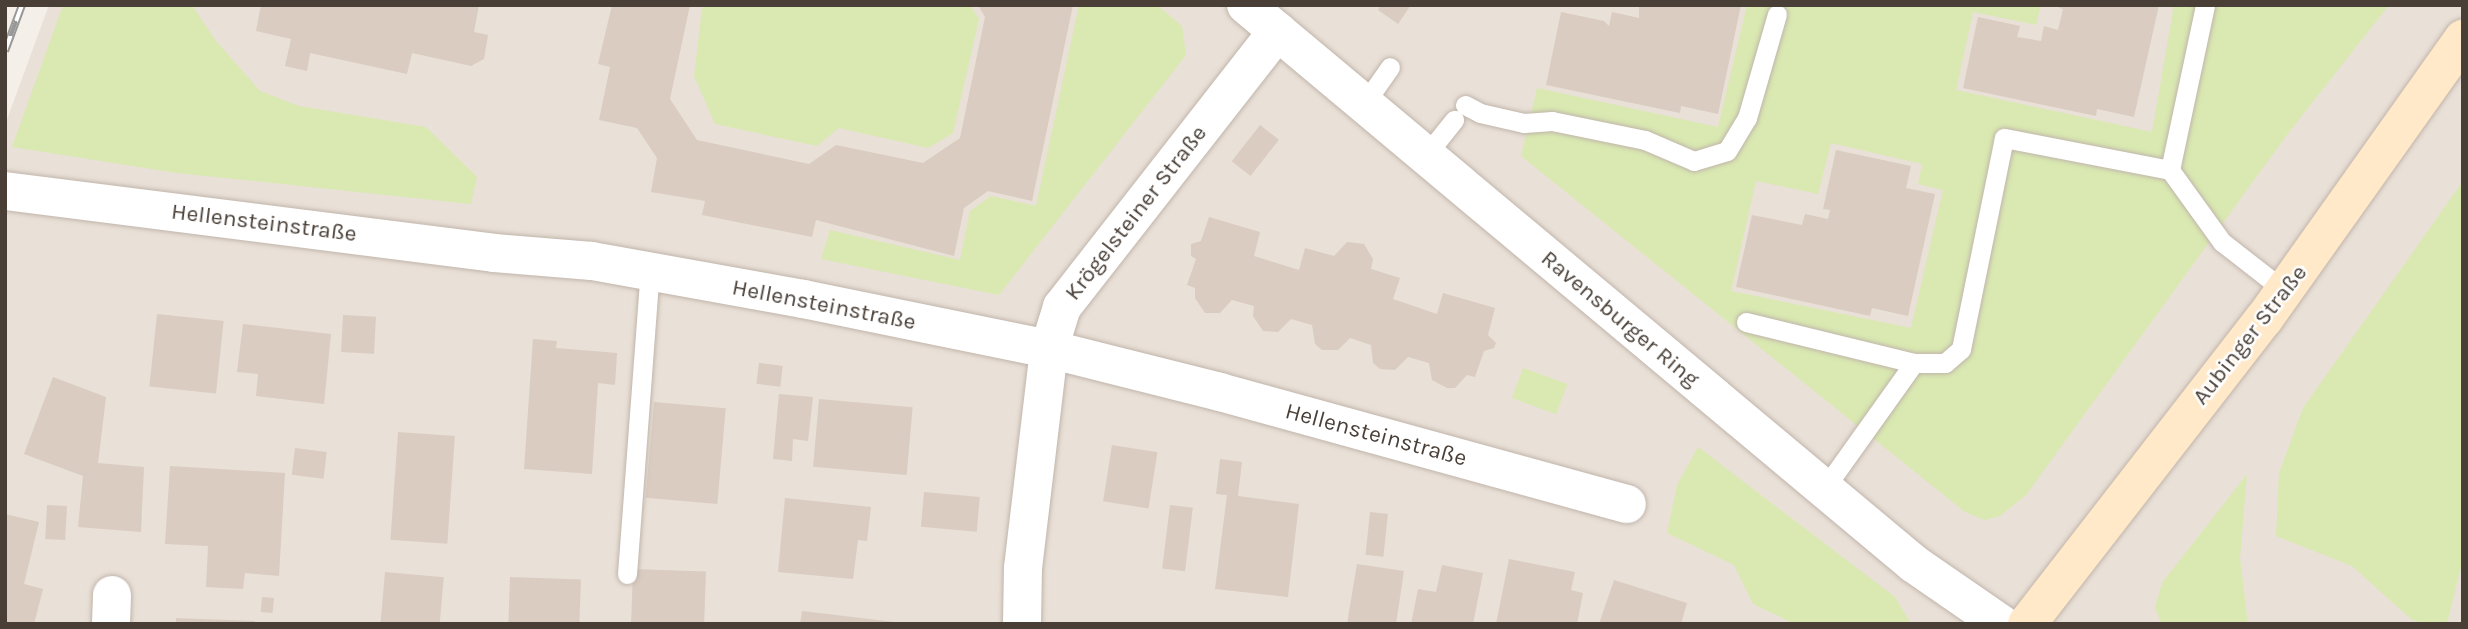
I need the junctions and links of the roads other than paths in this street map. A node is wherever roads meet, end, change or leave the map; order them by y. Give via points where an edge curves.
1 (1246, 5) edge
2 (2206, 5) edge
3 (1776, 14) dead end
4 (1278, 31) junction
5 (2463, 39) edge
6 (1390, 67) dead end
7 (1364, 104) junction
8 (1426, 155) junction
9 (2170, 170) junction
10 (5, 191) edge
11 (650, 271) junction
12 (2285, 290) junction
13 (1746, 322) dead end
14 (1049, 349) junction
15 (1914, 363) junction
16 (1824, 489) junction
17 (1627, 504) dead end
18 (627, 574) dead end
19 (1022, 624) edge
20 (2001, 624) edge
21 (2027, 624) edge

1 - 4 street, Ravensburger Ring
2 - 9 lane
3 - 8 lane via 1766,64 1747,118 1727,151 1694,161 1645,140 1552,121 1524,123 1460,112
4 - 7 street, Ravensburger Ring
4 - 14 street, Krögelsteiner Straße via 1062,307
5 - 12 main road, Aubinger Straße
6 - 7 lane
7 - 8 street, Ravensburger Ring
8 - 16 street, Ravensburger Ring
9 - 12 lane via 2222,242
9 - 15 lane via 2004,138 1961,349 1945,363
10 - 11 street, Hellensteinstraße
11 - 14 street, Hellensteinstraße
11 - 18 lane
12 - 21 main road, Aubinger Straße
13 - 15 lane
14 - 17 street, Hellensteinstraße
14 - 19 street, Krögelsteiner Straße via 1023,568
15 - 16 lane
16 - 20 street, Ravensburger Ring via 1914,564

